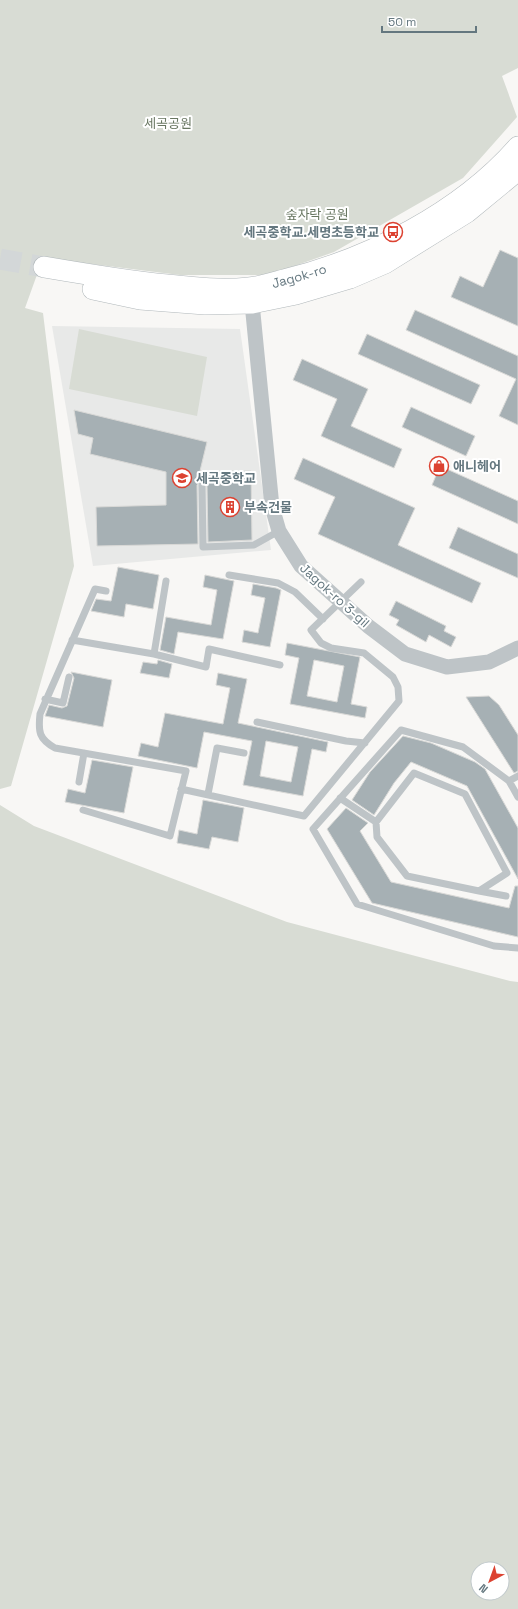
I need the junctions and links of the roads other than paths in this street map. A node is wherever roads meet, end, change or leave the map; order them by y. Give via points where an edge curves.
1 (518, 147) edge
2 (513, 172) edge
3 (43, 272) tunnel mouth
4 (251, 296) junction
5 (202, 485) dead end
6 (279, 531) junction
7 (229, 575) dead end
8 (166, 581) dead end
9 (361, 582) dead end
10 (106, 591) dead end
11 (340, 602) junction
12 (323, 619) junction
13 (72, 640) junction
14 (518, 648) edge
15 (154, 654) junction
16 (280, 665) dead end
17 (68, 677) dead end
18 (45, 699) junction
19 (257, 722) dead end
20 (365, 743) junction
21 (84, 753) junction
22 (244, 753) dead end
23 (518, 776) edge
24 (509, 781) junction
25 (79, 782) dead end
26 (181, 789) junction
27 (208, 794) junction
28 (518, 797) edge
29 (340, 798) junction
30 (83, 810) dead end
31 (376, 822) junction
32 (478, 891) junction
33 (506, 896) dead end
34 (518, 948) edge

1 - 2 main road, Jagok-ro
2 - 4 main road, Jagok-ro via 471,191 439,213 379,247
3 - 4 main road, Jagok-ro
4 - 6 street, Jagok-ro 3-gil via 272,506
5 - 6 lane via 203,547 254,545
6 - 11 street, Jagok-ro 3-gil via 300,566
7 - 12 lane via 278,583 295,592
8 - 15 lane
9 - 11 lane
10 - 13 lane via 95,589
11 - 12 lane
11 - 14 street, Jagok-ro 3-gil via 405,654 447,667 489,662
12 - 20 lane via 311,630 321,643 331,648 364,653 393,677 398,686 399,701
13 - 15 lane
13 - 18 lane
15 - 16 lane via 206,667 209,649
17 - 18 lane via 63,702
18 - 21 lane via 38,726 45,743 55,748
19 - 20 lane
20 - 27 lane via 304,816
21 - 25 lane
21 - 26 lane via 186,771
22 - 27 lane via 217,748
23 - 24 lane
24 - 28 lane
24 - 29 lane via 463,747 400,730
26 - 27 lane
26 - 30 lane via 170,836
29 - 31 lane
29 - 34 lane via 313,829 356,904 494,946
31 - 32 lane via 377,837 407,876
31 - 32 lane via 414,773 464,794 507,873
32 - 33 lane

